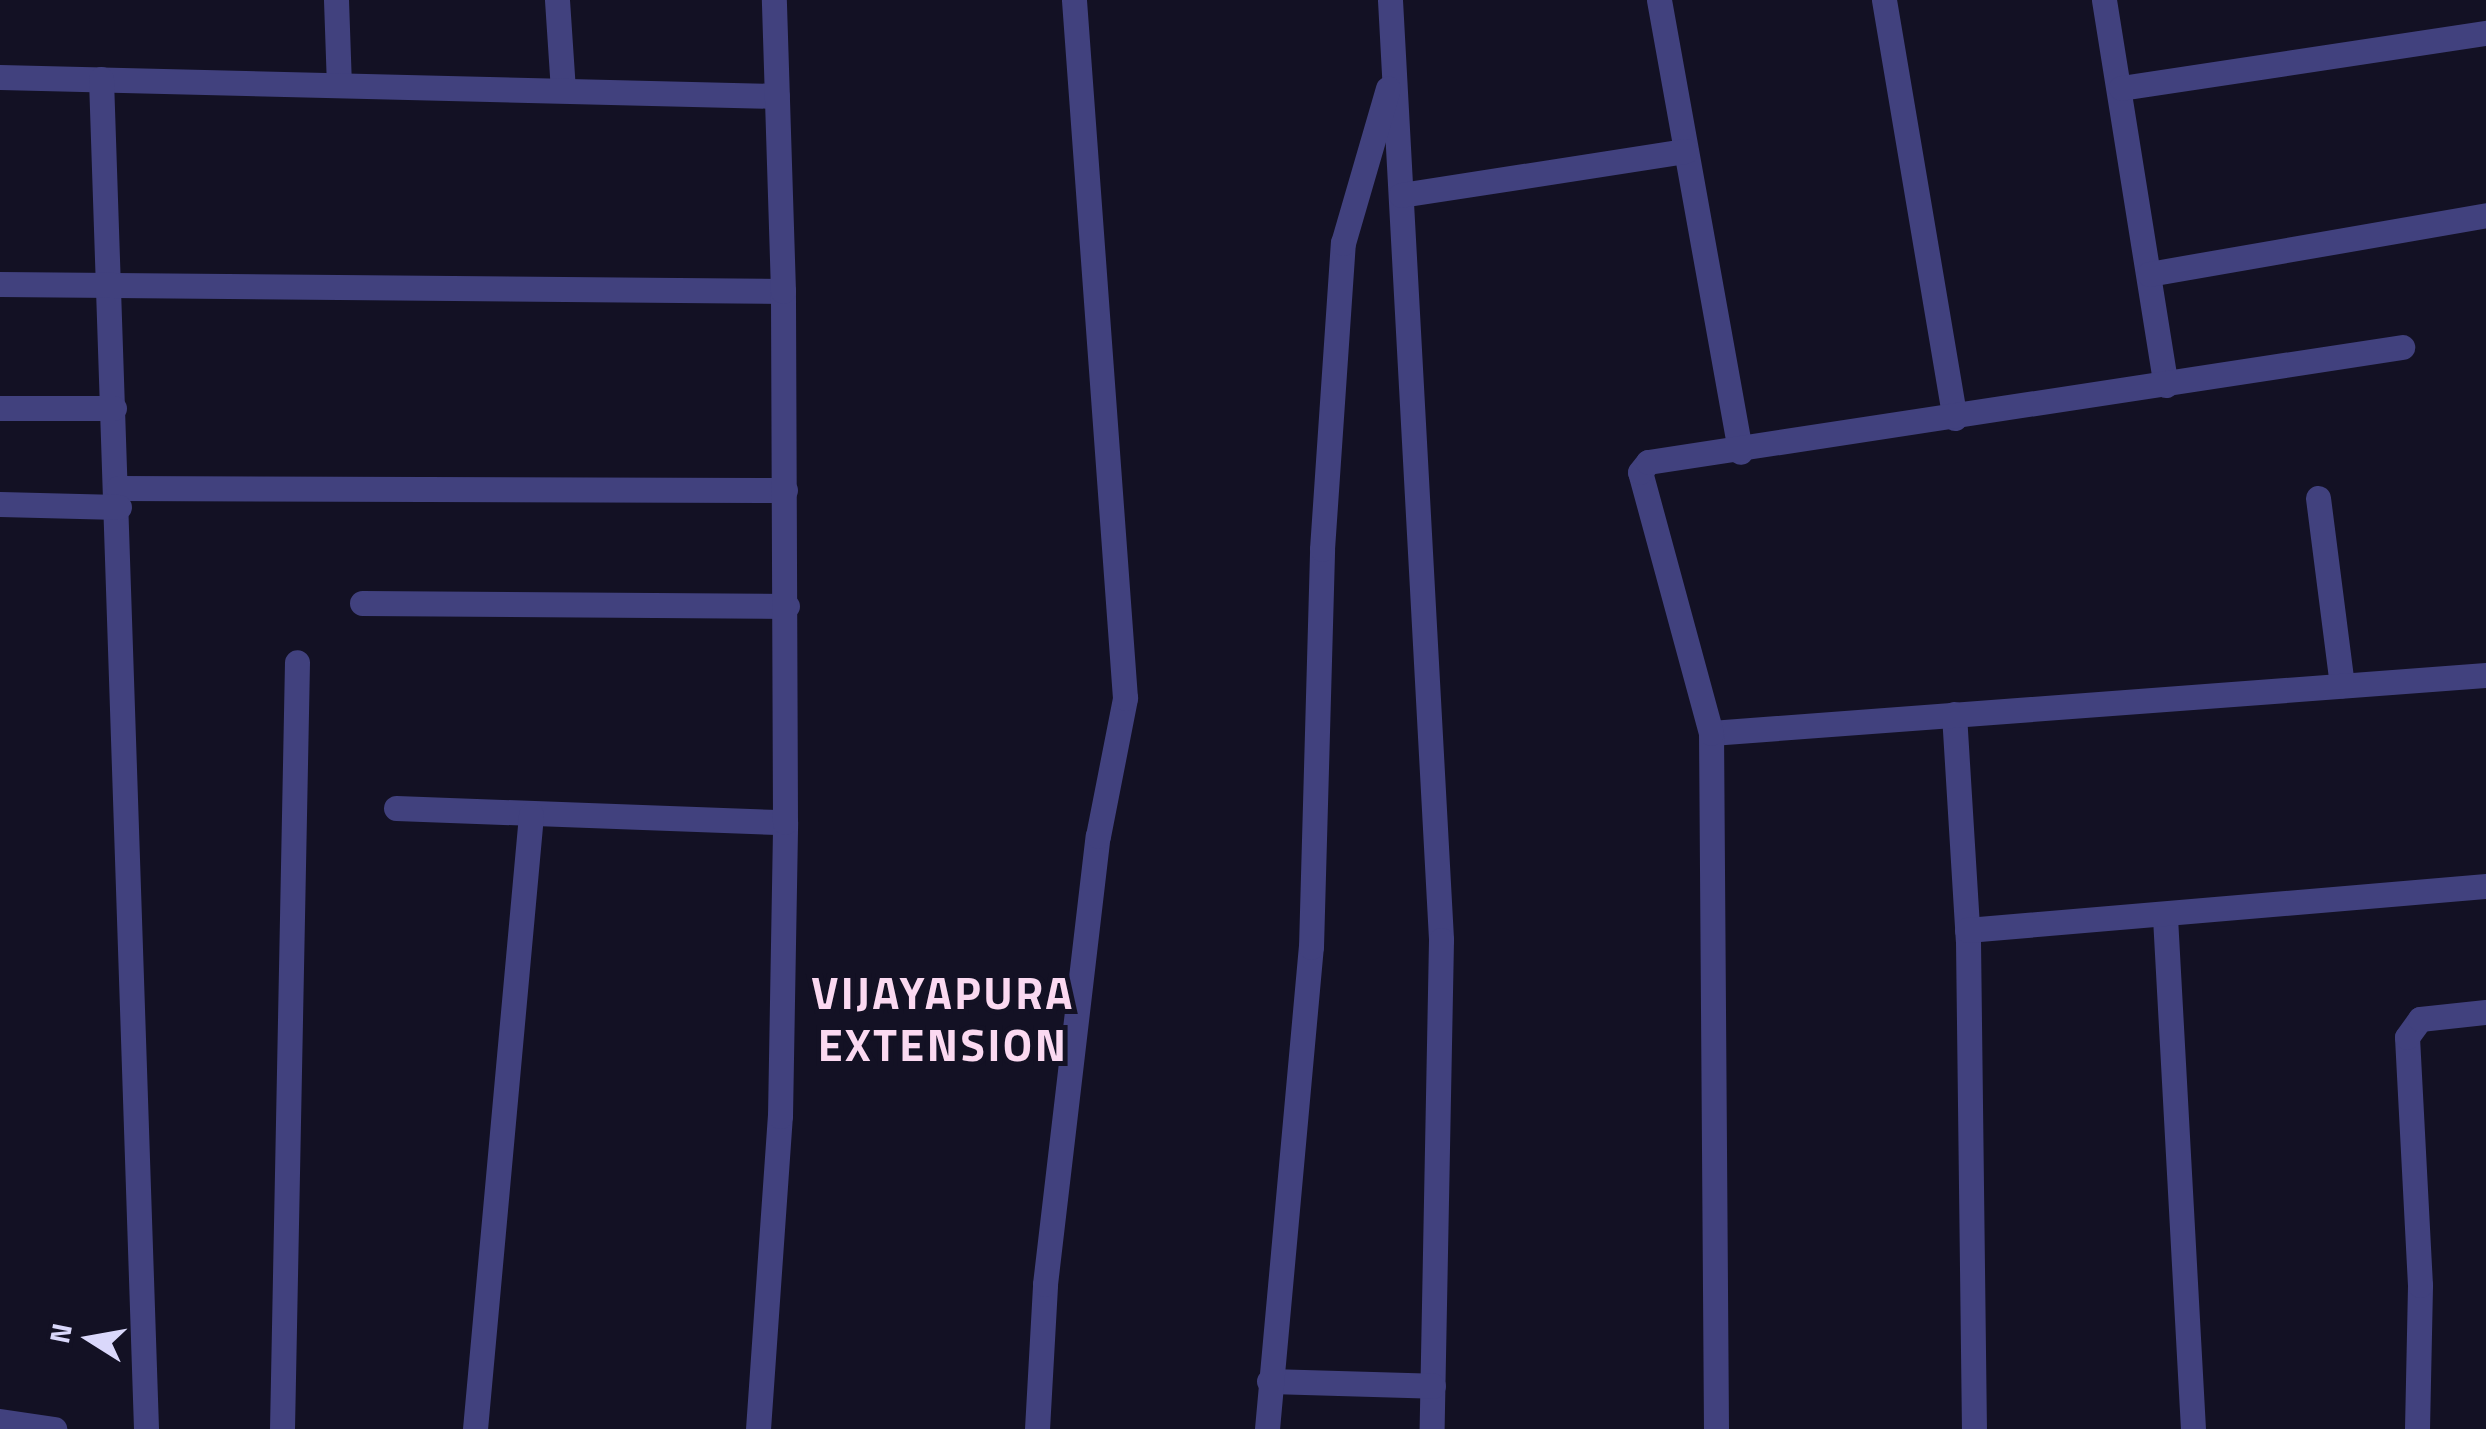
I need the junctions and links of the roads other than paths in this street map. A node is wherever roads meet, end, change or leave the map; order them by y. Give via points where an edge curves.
1 (336, 0) edge
2 (558, 0) edge
3 (774, 0) edge
4 (1074, 0) edge
5 (1390, 0) edge
6 (1659, 0) edge
7 (1884, 0) edge
8 (2104, 0) edge
9 (2486, 33) edge
10 (1394, 68) junction
11 (0, 77) edge
12 (100, 79) junction
13 (339, 84) junction
14 (2121, 88) junction
15 (563, 90) junction
16 (777, 96) junction
17 (1686, 151) junction
18 (1401, 195) junction
19 (2486, 215) edge
20 (2149, 274) junction
21 (0, 284) edge
22 (108, 284) junction
23 (784, 291) junction
24 (2402, 347) dead end
25 (2166, 385) junction
26 (0, 408) edge
27 (114, 408) junction
28 (1955, 418) junction
29 (1740, 452) junction
30 (786, 490) junction
31 (119, 498) junction
32 (2318, 498) dead end
33 (0, 504) edge
34 (362, 603) dead end
35 (786, 606) junction
36 (297, 662) dead end
37 (2486, 674) edge
38 (2342, 685) junction
39 (1954, 714) junction
40 (1710, 734) junction
41 (396, 808) dead end
42 (531, 814) junction
43 (785, 822) junction
44 (2486, 886) edge
45 (2165, 916) junction
46 (1967, 930) junction
47 (2486, 1012) edge
48 (1269, 1382) junction
49 (1433, 1386) junction
50 (0, 1421) edge
51 (54, 1429) edge
52 (146, 1429) edge
53 (282, 1429) edge
54 (475, 1429) edge
55 (758, 1429) edge
56 (1036, 1429) edge
57 (1267, 1429) edge
58 (1432, 1429) edge
59 (1716, 1429) edge
60 (1974, 1429) edge
61 (2193, 1429) edge
62 (2418, 1429) edge

1 - 13 street
2 - 15 street
3 - 16 street
4 - 56 street via 1087,100 1125,698 1098,836 1045,1284
5 - 10 street
6 - 17 street
7 - 28 street
8 - 14 street
9 - 14 street
10 - 18 street
10 - 48 street via 1343,243 1322,550 1311,947
11 - 12 street
12 - 13 street
12 - 22 street
13 - 15 street
14 - 20 street
15 - 16 street
16 - 23 street
17 - 18 street
17 - 29 street
18 - 49 street via 1441,940
19 - 20 street
20 - 25 street
21 - 22 street
22 - 23 street
22 - 27 street
23 - 30 street
24 - 25 street
25 - 28 street
26 - 27 street
27 - 31 street
28 - 29 street
29 - 40 street via 1648,462 1640,472
30 - 31 street
30 - 35 street
31 - 33 street
31 - 52 street
32 - 38 street
34 - 35 street
35 - 43 street
36 - 53 street
37 - 38 street
38 - 39 street
39 - 40 street
39 - 46 street
40 - 59 street
41 - 42 street
42 - 43 street
42 - 54 street
43 - 55 street via 780,1116
44 - 45 street
45 - 46 street
45 - 61 street
46 - 60 street
47 - 62 street via 2420,1019 2407,1038 2420,1285
48 - 49 street
48 - 57 street
49 - 58 street
50 - 51 street

